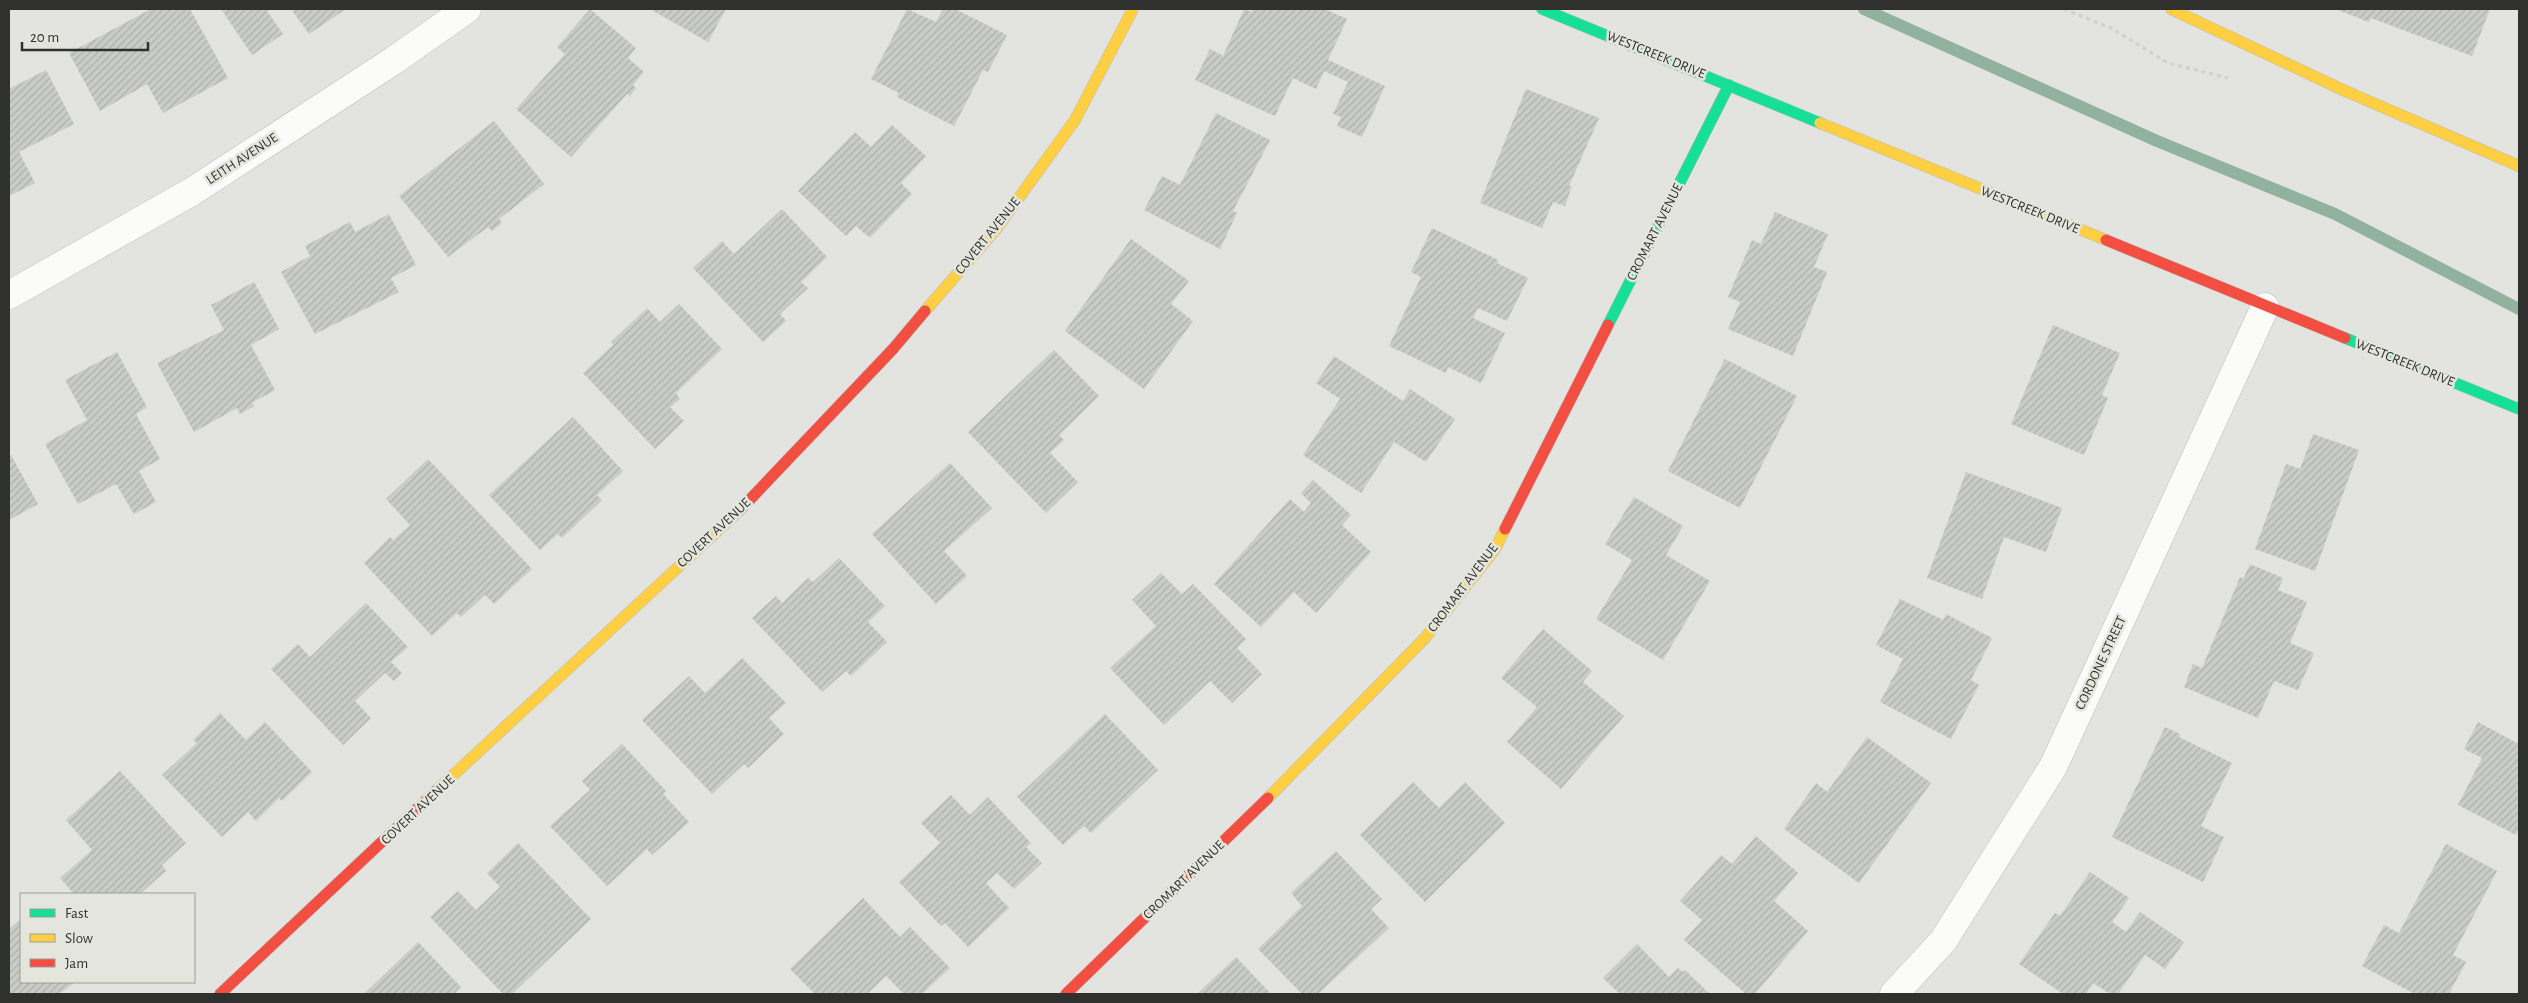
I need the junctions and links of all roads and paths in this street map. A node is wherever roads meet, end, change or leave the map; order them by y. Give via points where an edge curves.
1 (467, 9) edge
2 (1133, 9) edge
3 (1542, 9) edge
4 (2171, 9) edge
5 (1729, 85) junction
6 (2519, 166) edge
7 (9, 295) edge
8 (2265, 307) junction
9 (2519, 409) edge
10 (220, 994) edge
11 (1066, 994) edge
12 (1894, 994) edge

1 - 7 street, LEITH AVENUE via 394,61 193,191
2 - 10 street, COVERT AVENUE via 1075,120 998,228 893,349 743,507
3 - 5 street, WESTCREEK DRIVE
4 - 6 street via 2344,90
5 - 8 street, WESTCREEK DRIVE
5 - 11 street, CROMART AVENUE via 1495,549 1426,638 1255,812
8 - 9 street, WESTCREEK DRIVE
8 - 12 street, CORDONE STREET via 2053,767 1943,941

